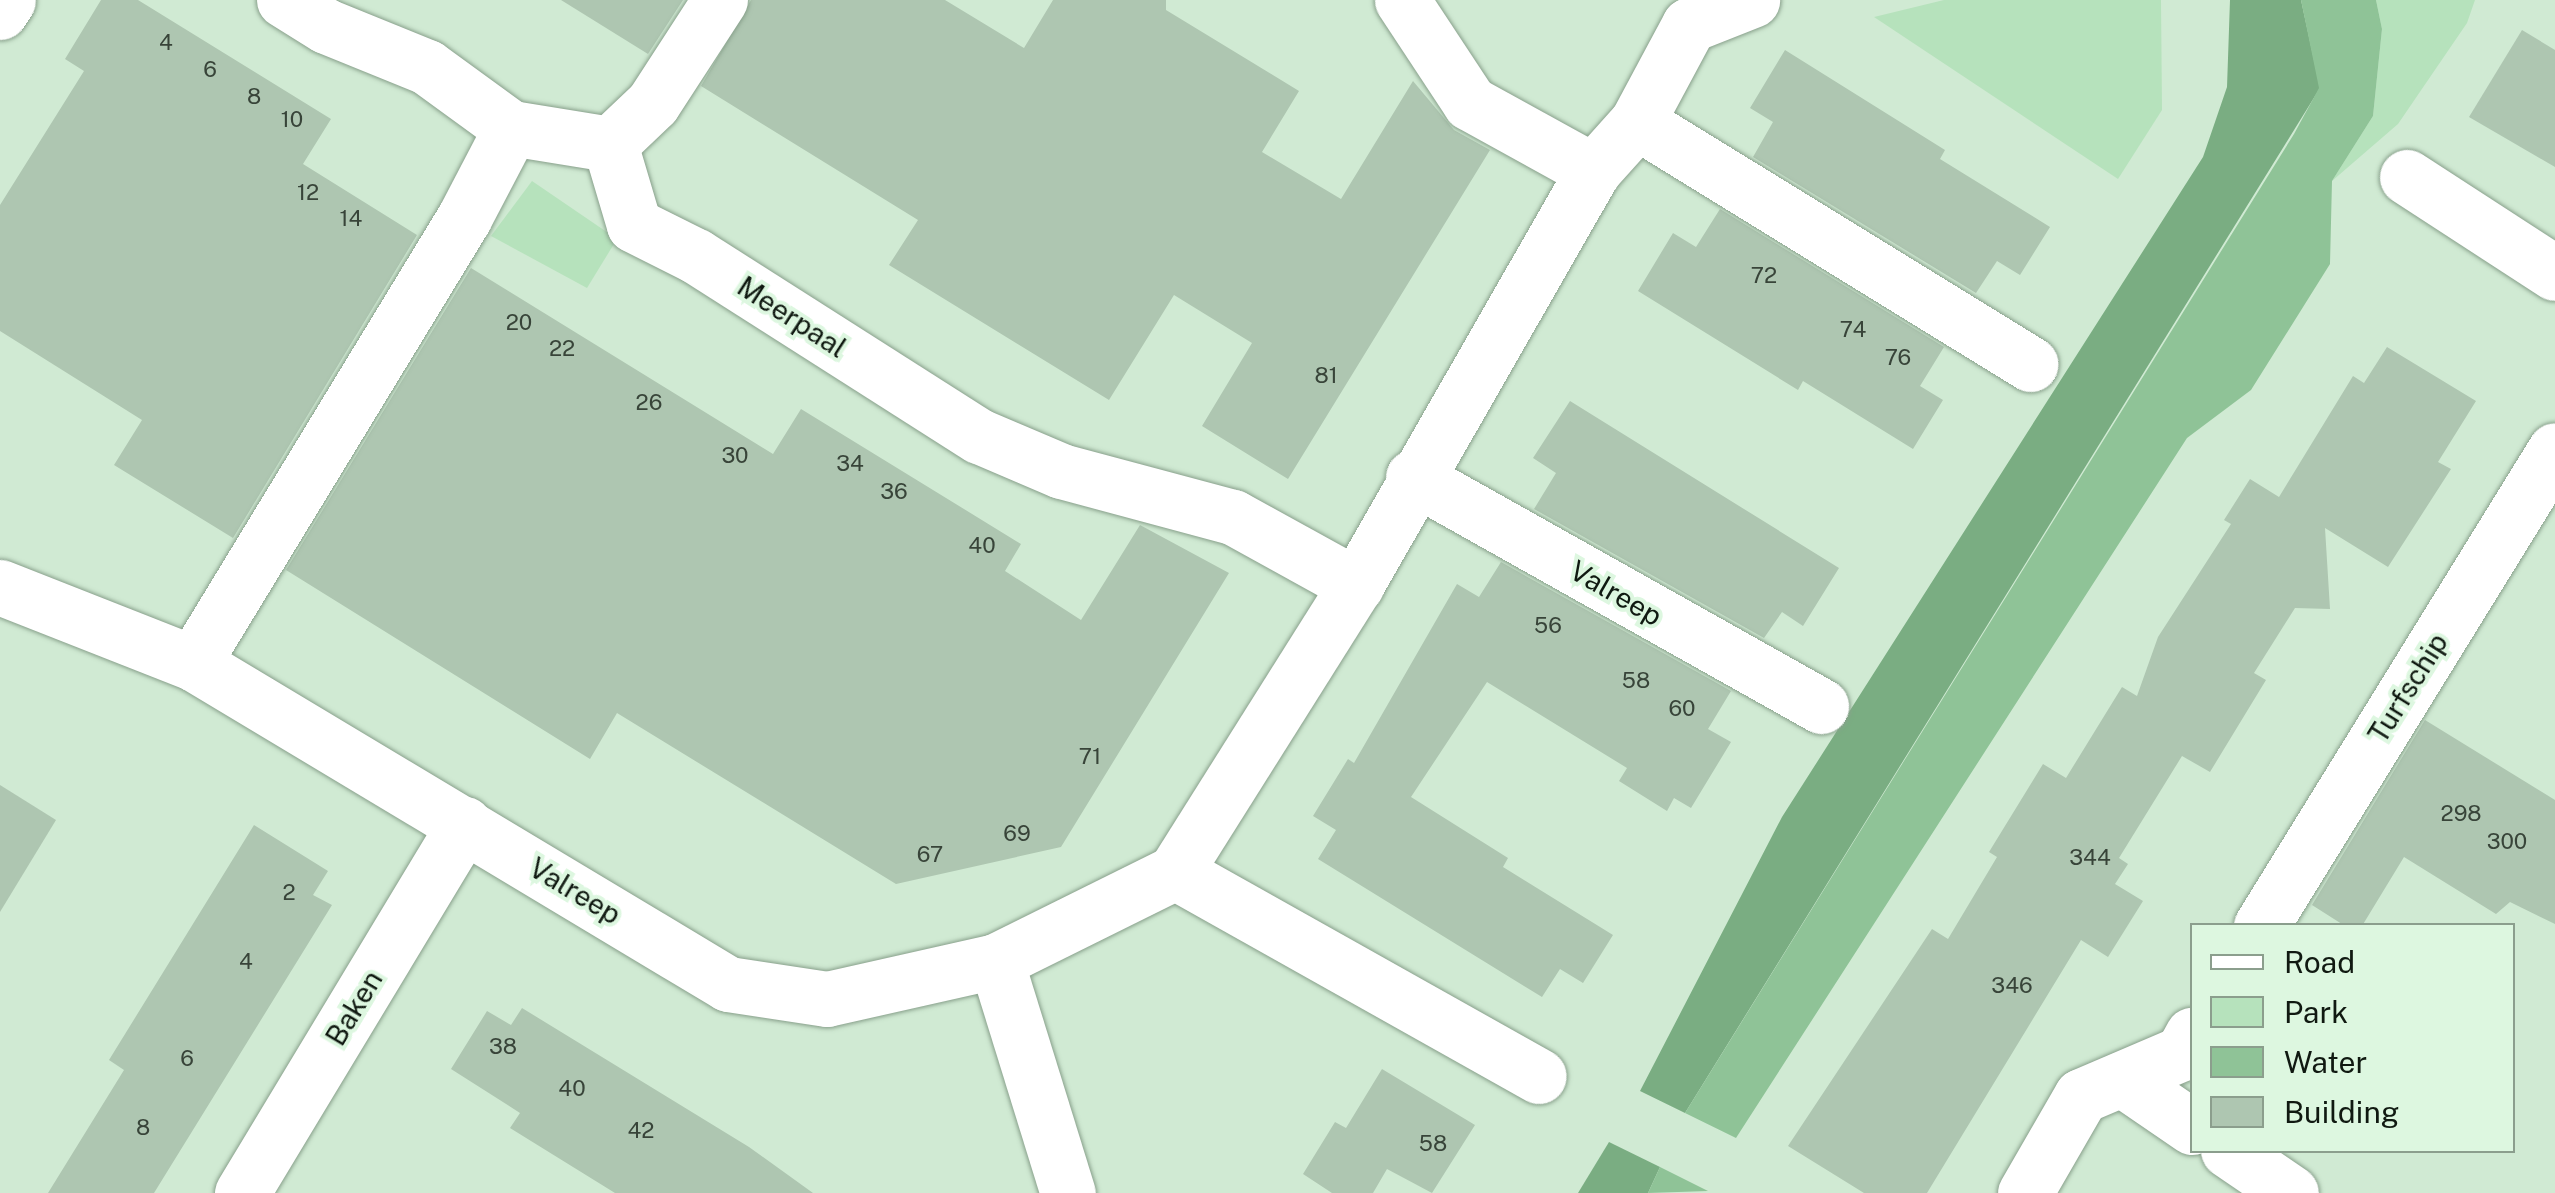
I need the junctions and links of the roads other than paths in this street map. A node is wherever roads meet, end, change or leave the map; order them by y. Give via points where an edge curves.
1 (8, 0) edge
2 (284, 0) edge
3 (720, 0) edge
4 (1402, 0) edge
5 (1752, 0) edge
6 (0, 12) edge
7 (1637, 122) junction
8 (511, 128) junction
9 (610, 144) junction
10 (1592, 170) junction
11 (2407, 177) dead end
12 (2555, 273) edge
13 (2031, 364) dead end
14 (2555, 450) edge
15 (1413, 477) junction
16 (1356, 586) junction
17 (0, 587) edge
18 (192, 664) junction
19 (1820, 706) dead end
20 (465, 824) junction
21 (1175, 872) junction
22 (2262, 923) edge
23 (996, 961) junction
24 (2190, 1039) edge
25 (1538, 1076) dead end
26 (2122, 1079) junction
27 (2190, 1126) edge
28 (2232, 1153) edge
29 (242, 1193) edge
30 (1068, 1193) edge
31 (2025, 1193) edge
32 (2291, 1193) edge

1 - 6 street
2 - 8 street via 326,26 427,67
3 - 9 street via 653,102
4 - 10 street via 1470,102
5 - 7 street via 1689,25
7 - 10 street
7 - 13 street
8 - 9 street
8 - 18 street via 464,218
9 - 16 street, Meerpaal via 634,225 696,256 979,436 1061,471 1233,518
10 - 15 street
11 - 12 street
14 - 22 street, Turfschip
15 - 16 street
15 - 19 street, Valreep
16 - 21 street
17 - 18 street, Valreep
18 - 20 street, Valreep
20 - 23 street, Valreep via 728,984 827,999
20 - 29 street, Baken
21 - 23 street, Valreep
21 - 25 street
23 - 30 street
24 - 26 street via 2182,1053
26 - 27 street
26 - 31 street via 2081,1096
28 - 32 street

